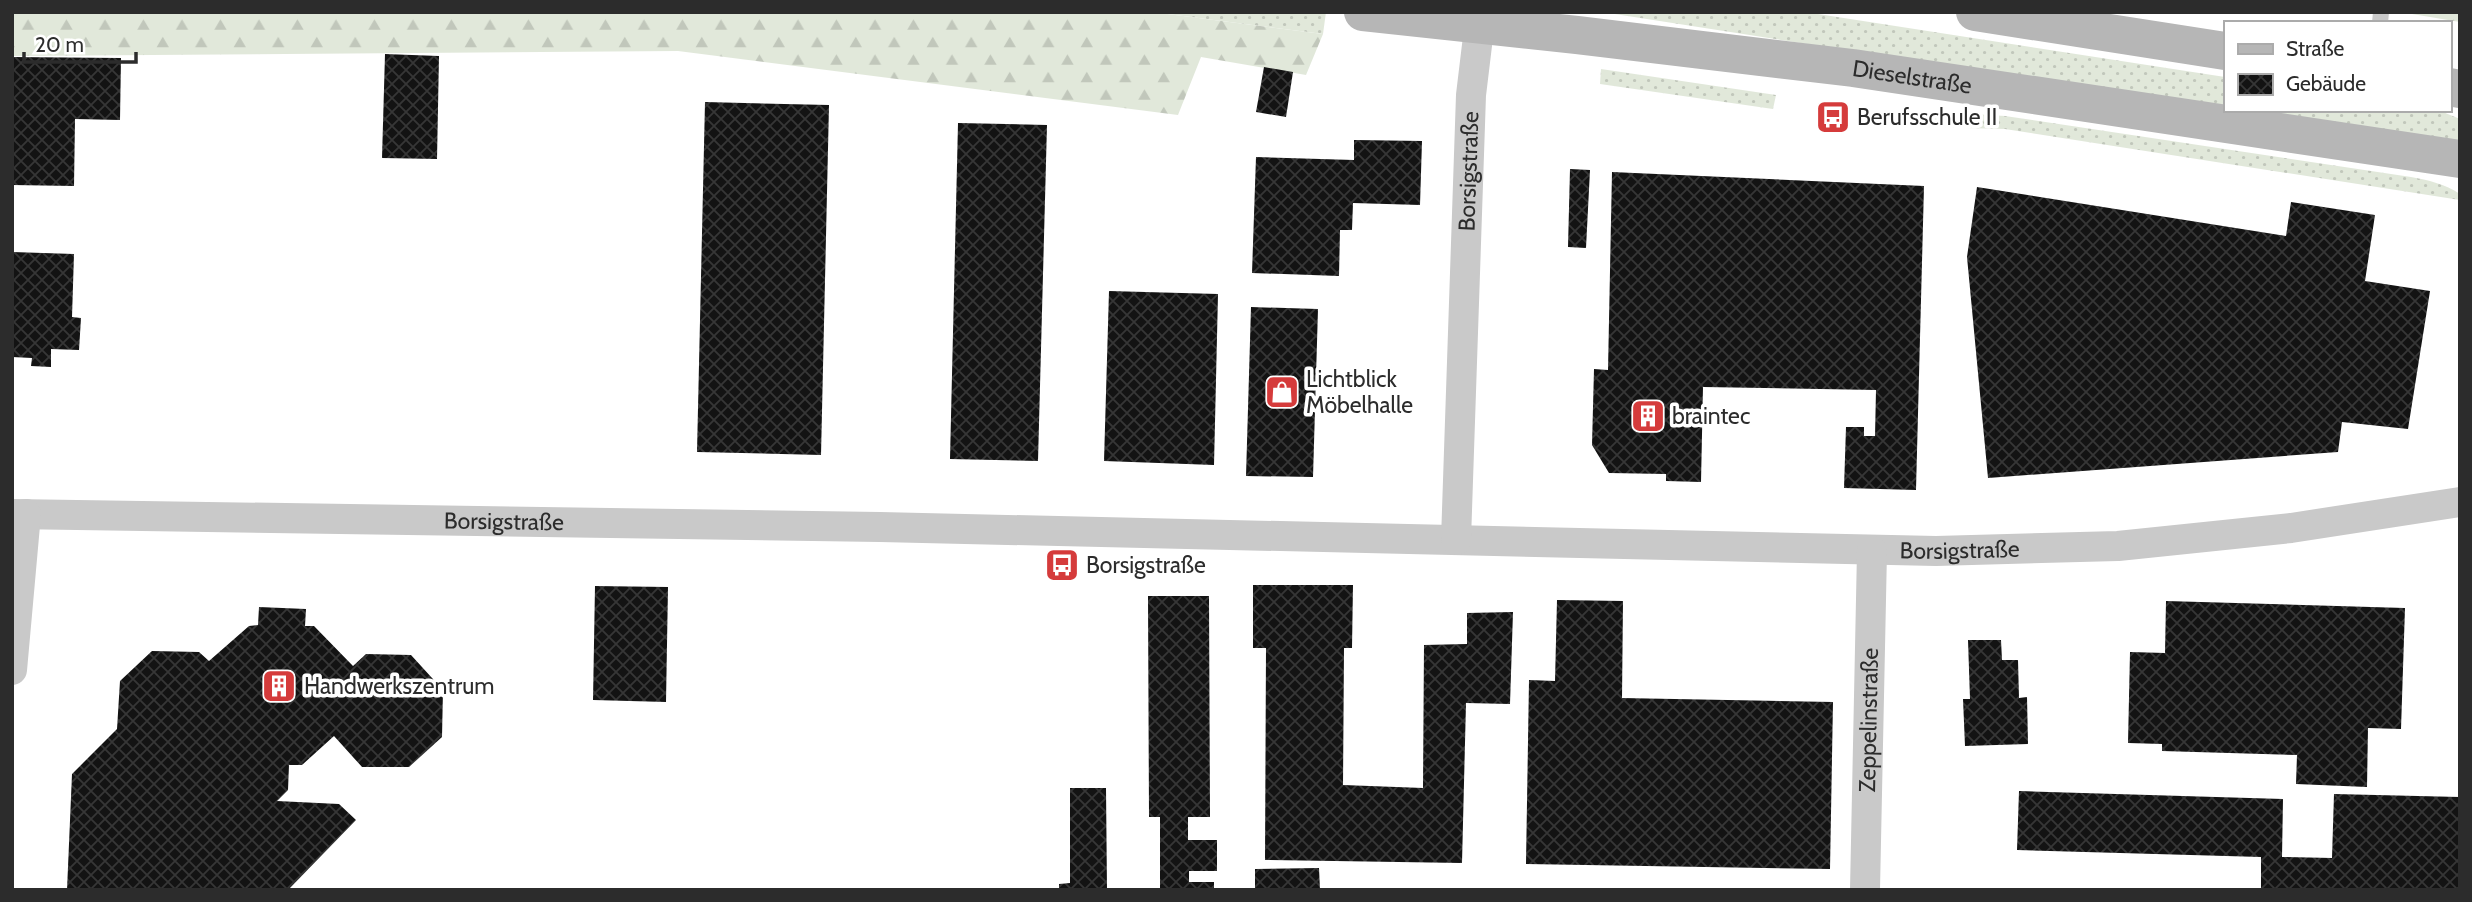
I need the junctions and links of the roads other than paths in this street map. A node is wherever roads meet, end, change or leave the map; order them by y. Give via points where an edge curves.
1 (1363, 12) edge
2 (1975, 12) edge
3 (1480, 19) edge
4 (2224, 51) edge
5 (2460, 159) edge
6 (2460, 502) edge
7 (19, 514) edge
8 (1456, 540) junction
9 (1872, 551) junction
10 (12, 670) edge
11 (1865, 890) edge

1 - 3 main road, Dieselstraße
2 - 4 main road
3 - 5 main road, Dieselstraße via 1853,68
3 - 8 street, Borsigstraße via 1471,95
6 - 9 street, Borsigstraße via 2291,528 2118,546
7 - 8 street, Borsigstraße
7 - 10 street
8 - 9 street, Borsigstraße
9 - 11 street, Zeppelinstraße

